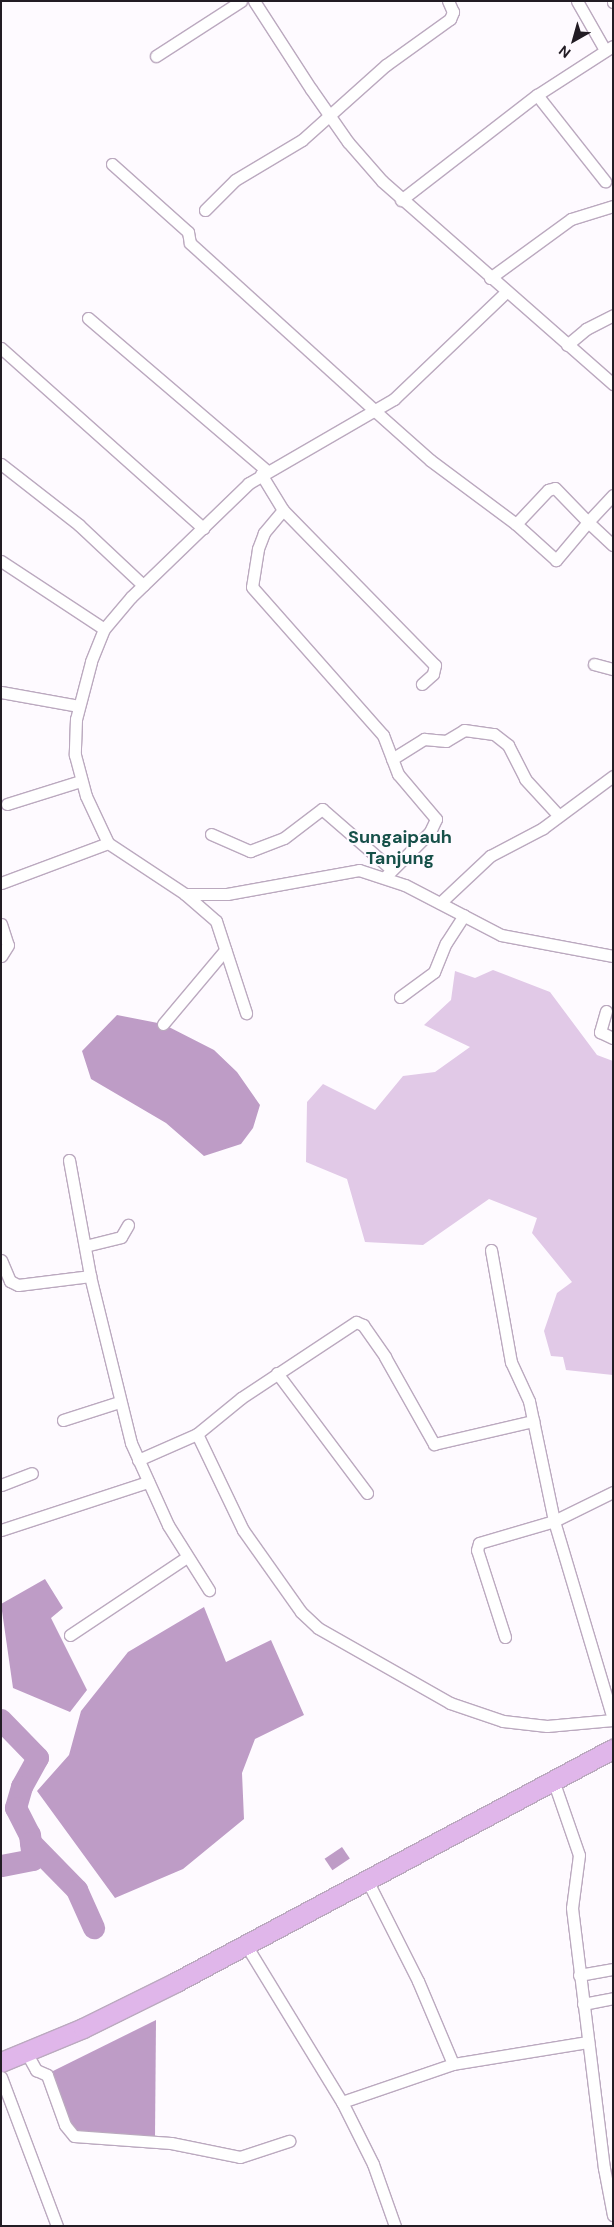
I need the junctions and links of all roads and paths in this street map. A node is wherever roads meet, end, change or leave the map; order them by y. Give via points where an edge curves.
1 (241, 1) edge
2 (254, 1) edge
3 (448, 1) edge
4 (577, 1) edge
5 (609, 48) edge
6 (156, 56) dead end
7 (537, 95) junction
8 (329, 114) junction
9 (112, 164) dead end
10 (605, 181) dead end
11 (401, 200) junction
12 (613, 206) edge
13 (205, 210) dead end
14 (490, 278) junction
15 (506, 292) junction
16 (613, 315) edge
17 (88, 318) dead end
18 (567, 345) junction
19 (1, 348) edge
20 (613, 384) edge
21 (375, 411) junction
22 (1, 464) edge
23 (264, 472) junction
24 (613, 495) edge
25 (283, 510) junction
26 (588, 522) junction
27 (516, 524) junction
28 (203, 528) junction
29 (613, 545) edge
30 (1, 561) edge
31 (143, 585) junction
32 (104, 629) junction
33 (594, 664) dead end
34 (613, 669) edge
35 (422, 684) dead end
36 (1, 692) edge
37 (79, 706) junction
38 (392, 759) junction
39 (613, 776) edge
40 (81, 781) junction
41 (7, 804) dead end
42 (559, 816) junction
43 (211, 834) dead end
44 (108, 843) junction
45 (388, 873) junction
46 (1, 883) edge
47 (185, 894) junction
48 (440, 903) junction
49 (464, 916) junction
50 (1, 924) edge
51 (225, 950) junction
52 (1, 956) edge
53 (613, 956) edge
54 (400, 997) dead end
55 (606, 1011) dead end
56 (246, 1013) dead end
57 (163, 1024) dead end
58 (613, 1038) edge
59 (69, 1160) dead end
60 (128, 1225) dead end
61 (85, 1246) junction
62 (491, 1250) dead end
63 (1, 1260) edge
64 (90, 1276) junction
65 (277, 1373) junction
66 (119, 1402) junction
67 (63, 1420) dead end
68 (533, 1421) junction
69 (197, 1434) junction
70 (138, 1460) junction
71 (32, 1472) dead end
72 (148, 1482) junction
73 (1, 1485) edge
74 (613, 1492) edge
75 (367, 1493) dead end
76 (554, 1521) junction
77 (1, 1530) edge
78 (187, 1557) junction
79 (209, 1590) dead end
80 (70, 1635) dead end
81 (505, 1637) dead end
82 (613, 1719) edge
83 (613, 1749) edge
84 (553, 1780) junction
85 (367, 1880) junction
86 (246, 1945) junction
87 (613, 1969) edge
88 (579, 1975) junction
89 (613, 1998) edge
90 (583, 2004) junction
91 (588, 2042) junction
92 (26, 2052) junction
93 (1, 2062) edge
94 (453, 2064) junction
95 (1, 2077) edge
96 (342, 2102) junction
97 (289, 2141) dead end
98 (613, 2215) edge
99 (57, 2226) edge
100 (396, 2226) edge

1 - 6 street
2 - 8 street
3 - 8 street via 453,12 450,19 386,65
4 - 5 street
5 - 7 street
7 - 10 street
7 - 11 street
8 - 11 street via 357,153
8 - 13 street via 302,140 235,180
9 - 21 street via 188,232 190,243
11 - 14 street
12 - 14 street via 572,219
14 - 15 street
15 - 18 street
15 - 21 street via 414,382
16 - 18 street via 586,329
17 - 23 street
18 - 20 street
19 - 28 street
21 - 23 street
21 - 27 street via 430,460
22 - 31 street via 80,525
23 - 25 street
23 - 28 street
24 - 26 street
25 - 35 street via 435,665 433,674
25 - 38 street via 261,541 254,561 252,586 382,735
26 - 27 street via 552,488
26 - 27 street via 556,560
26 - 29 street
28 - 31 street
30 - 32 street
31 - 32 street
32 - 37 street
33 - 34 street
36 - 37 street
37 - 40 street via 75,750
38 - 42 street via 424,739 446,741 464,730 494,734 508,745 525,779
38 - 45 street via 398,774 436,819 430,832
39 - 42 street
40 - 41 street
40 - 44 street
42 - 48 street via 490,856
43 - 45 street via 250,851 284,838 322,809
44 - 46 street
44 - 47 street
45 - 47 street via 350,870 227,894
45 - 48 street
47 - 51 street via 216,921
48 - 49 street
49 - 53 street via 507,937
49 - 54 street via 446,942 434,972
50 - 52 street via 8,945
51 - 56 street
51 - 57 street
55 - 58 street via 600,1032
59 - 61 street
60 - 61 street via 121,1237
61 - 64 street
62 - 68 street via 509,1356 526,1392
63 - 64 street via 10,1281 18,1286
64 - 66 street
65 - 68 street via 351,1323 359,1323 384,1357 434,1444
65 - 69 street
65 - 75 street
66 - 67 street
66 - 70 street
68 - 76 street
69 - 70 street
69 - 82 street via 243,1530 302,1612 318,1628 450,1703 503,1721 548,1726
70 - 72 street
71 - 73 street
72 - 77 street
72 - 78 street
74 - 76 street
76 - 81 street via 482,1541 477,1546
76 - 82 street
78 - 79 street
78 - 80 street
83 - 84 highway
84 - 85 highway
84 - 88 street via 579,1855 572,1908
85 - 86 highway
85 - 94 street via 418,1981
86 - 92 highway via 83,2028
86 - 96 street
87 - 88 street
88 - 90 street
89 - 90 street
90 - 91 street
91 - 94 street
91 - 98 street
92 - 93 highway
92 - 97 street via 36,2070 47,2075 65,2125 74,2136 171,2143 240,2156
94 - 96 street
95 - 99 street
96 - 100 street via 373,2164

